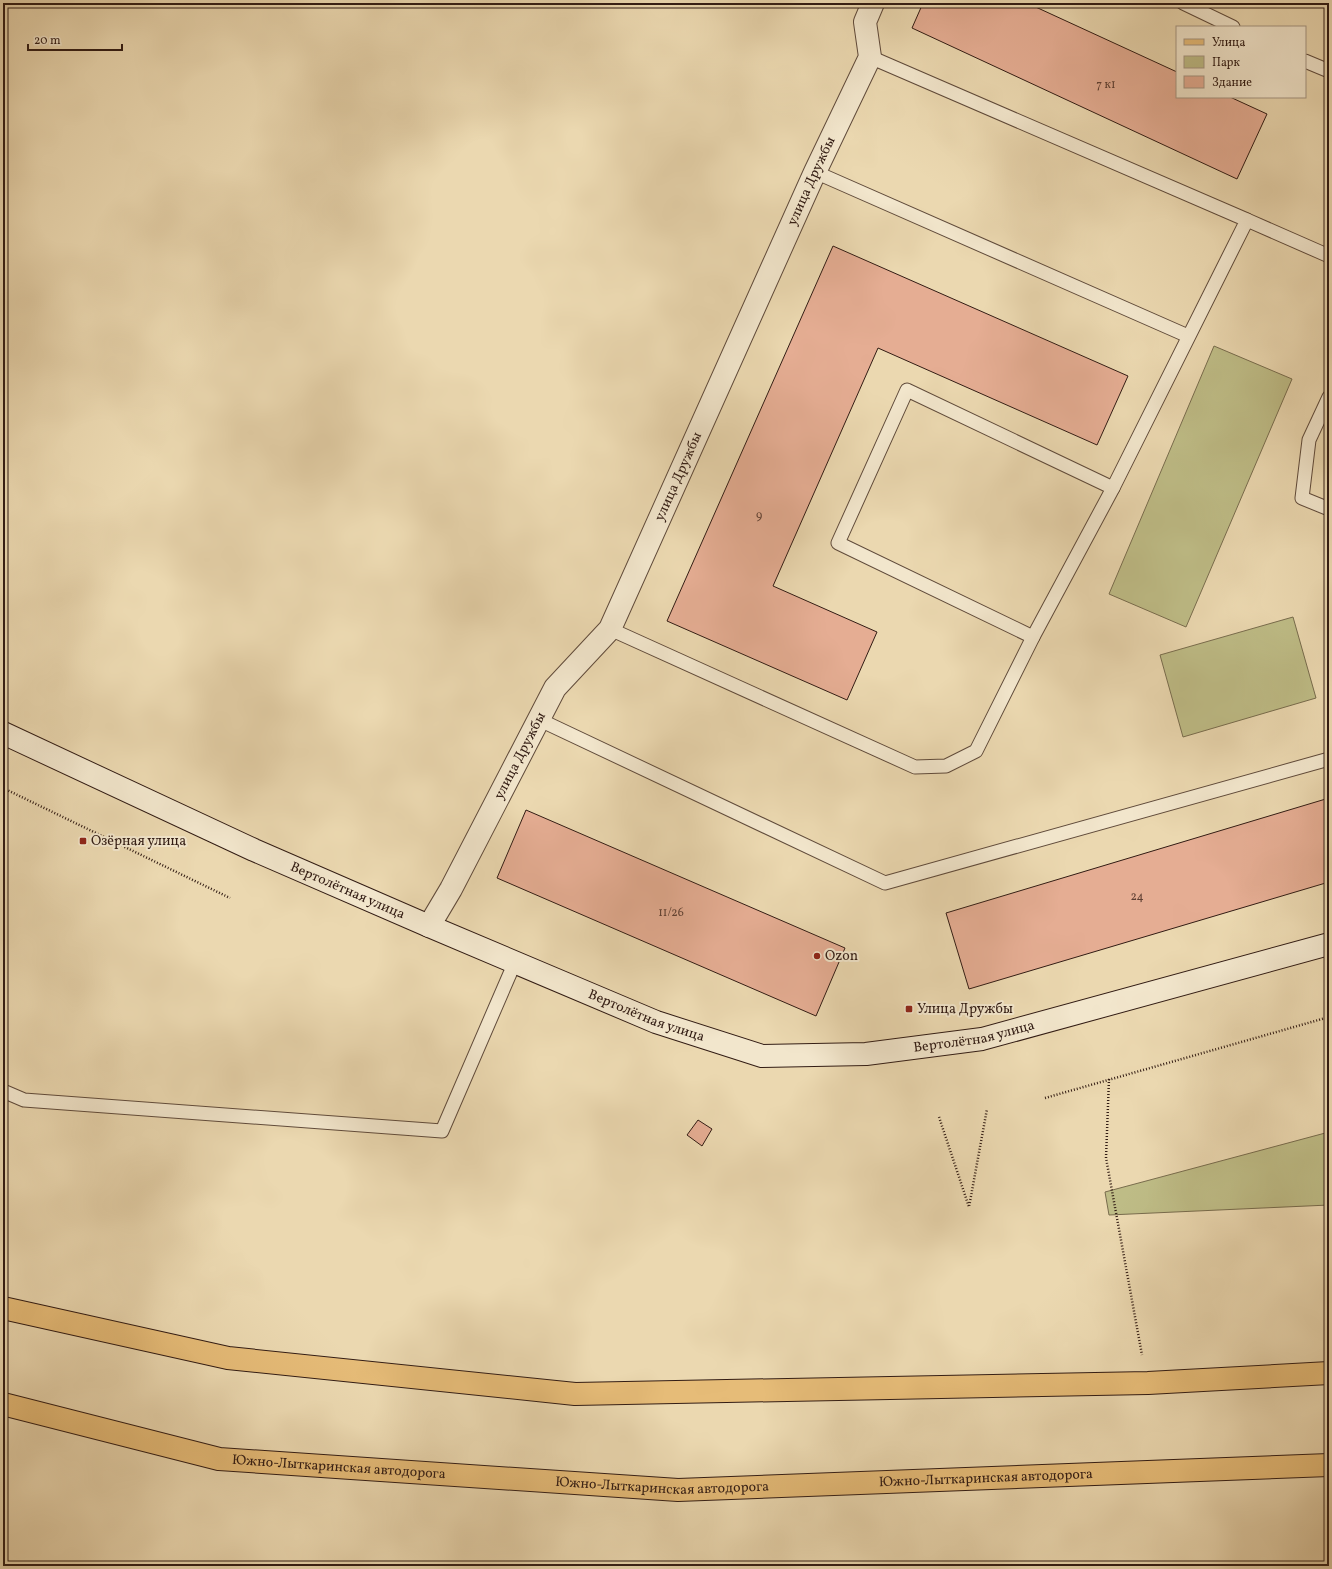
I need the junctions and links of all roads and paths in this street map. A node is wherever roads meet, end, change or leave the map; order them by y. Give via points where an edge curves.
1 (873, 3) edge
2 (1182, 3) edge
3 (1322, 3) edge
4 (1329, 14) edge
5 (1231, 26) edge
6 (870, 57) junction
7 (1306, 61) edge
8 (1329, 70) edge
9 (815, 172) junction
10 (1247, 220) junction
11 (1329, 256) edge
12 (1188, 336) junction
13 (1329, 397) edge
14 (1113, 488) junction
15 (1329, 509) edge
16 (610, 629) junction
17 (1034, 637) junction
18 (540, 720) junction
19 (3, 733) edge
20 (1329, 759) edge
21 (3, 788) edge
22 (230, 898) dead end
23 (429, 926) junction
24 (1329, 944) edge
25 (515, 962) junction
26 (1329, 1017) edge
27 (1109, 1079) junction
28 (3, 1091) edge
29 (1045, 1098) dead end
30 (987, 1109) dead end
31 (939, 1117) dead end
32 (3, 1308) edge
33 (1329, 1373) edge
34 (1148, 1383) junction
35 (3, 1404) edge
36 (1329, 1465) edge

1 - 6 street via 865,22
2 - 5 lane
3 - 4 path
6 - 9 street, улица Дружбы
6 - 10 lane
7 - 8 lane
9 - 12 lane
9 - 16 street, улица Дружбы
10 - 11 lane
10 - 12 lane
12 - 14 lane
13 - 15 lane via 1309,440 1302,498
14 - 17 lane
14 - 17 lane via 907,390 838,543
16 - 17 lane via 915,767 946,766 976,751
16 - 18 street, улица Дружбы via 555,688
18 - 20 lane via 885,883
18 - 23 street, улица Дружбы
19 - 23 street, Вертолётная улица via 254,850
21 - 22 path
23 - 25 street, Вертолётная улица
24 - 25 street, Вертолётная улица via 982,1039 859,1054 762,1056 656,1022
25 - 28 lane via 442,1131 24,1100
26 - 27 path
27 - 29 path
27 - 34 path via 1106,1158
30 - 31 path via 969,1207
32 - 34 main road via 228,1358 575,1394
33 - 34 main road
35 - 36 main road, Южно-Лыткаринская автодорога via 219,1459 678,1490

